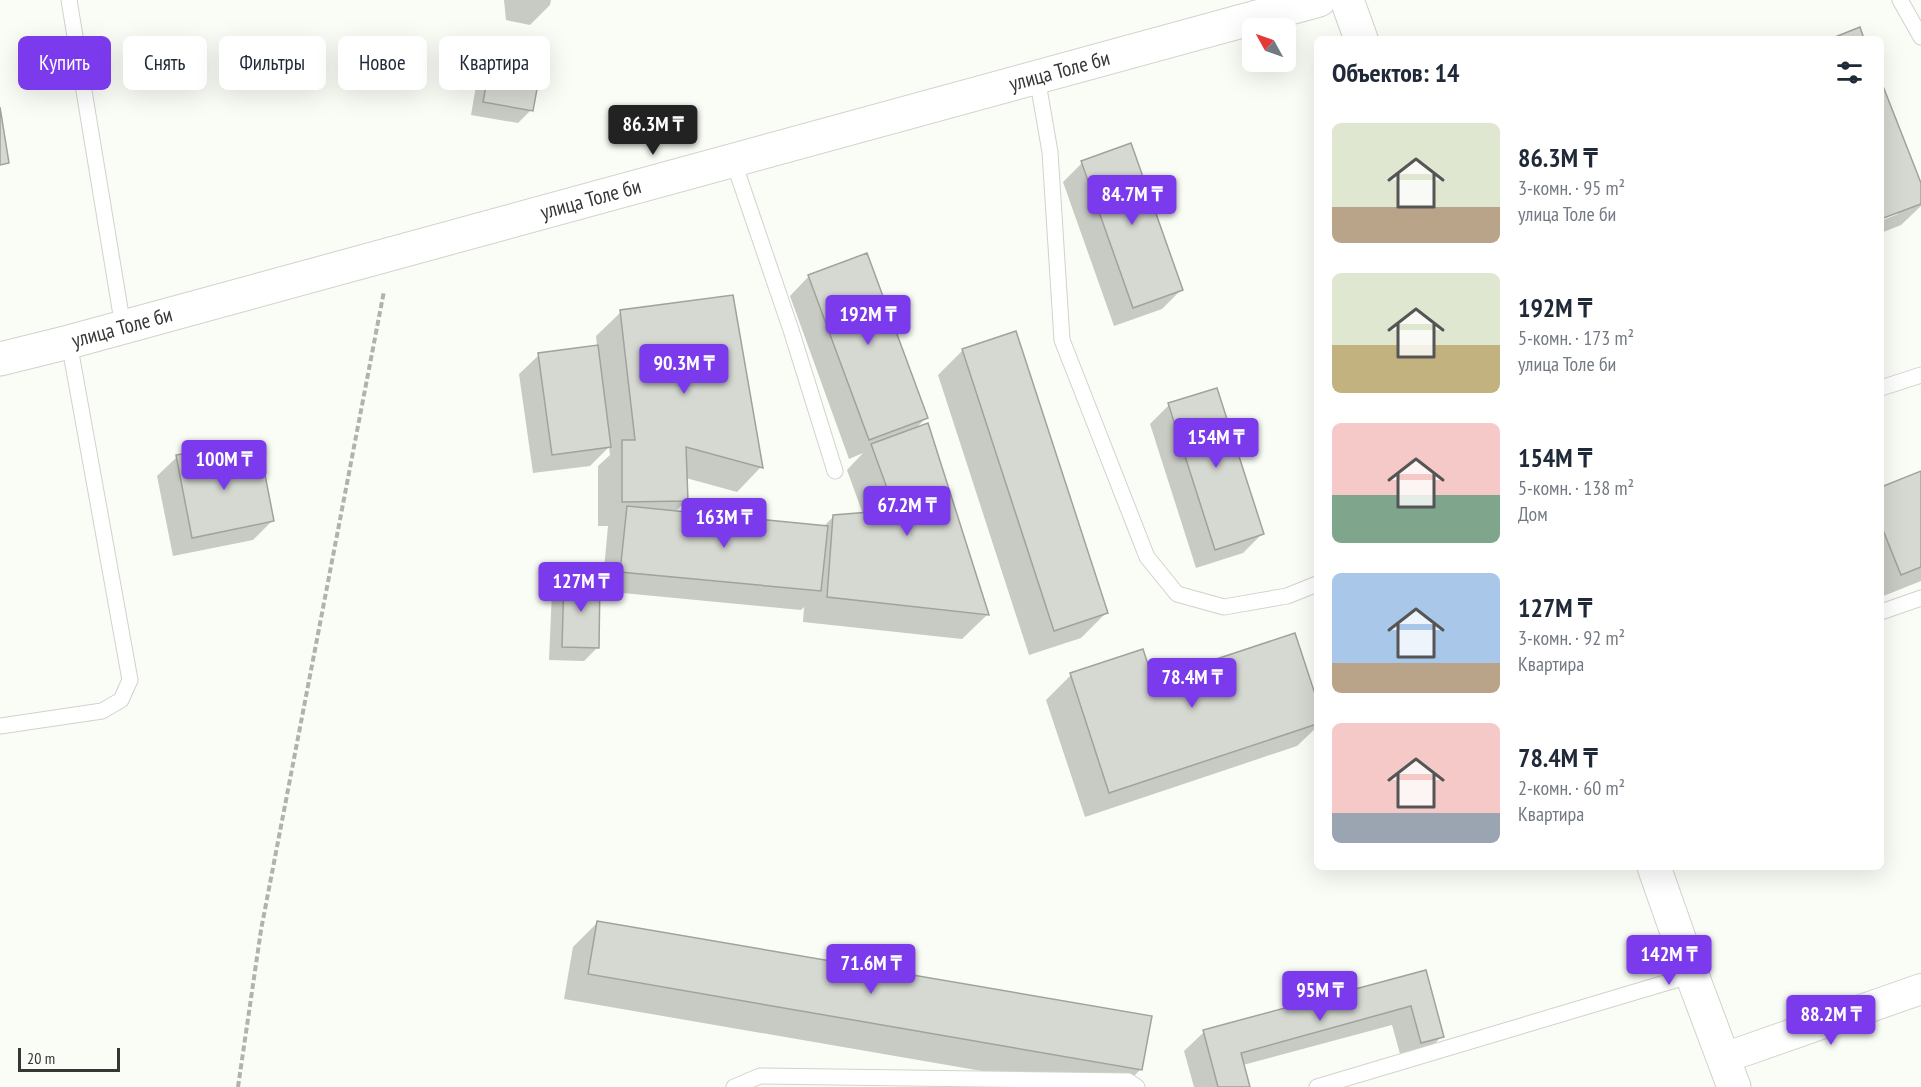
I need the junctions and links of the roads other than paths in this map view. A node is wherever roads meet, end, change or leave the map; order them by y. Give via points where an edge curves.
1 (69, 0) edge
2 (1319, 0) edge
3 (1347, 0) edge
4 (1900, 0) edge
5 (1360, 36) edge
6 (1921, 37) edge
7 (1037, 77) junction
8 (733, 160) junction
9 (123, 327) junction
10 (69, 342) junction
11 (0, 359) edge
12 (1921, 375) edge
13 (1884, 387) edge
14 (835, 471) dead end
15 (1314, 585) edge
16 (1921, 598) edge
17 (1884, 611) edge
18 (0, 726) edge
19 (1655, 870) edge
20 (1692, 975) junction
21 (1921, 988) edge
22 (1729, 1073) edge
23 (734, 1087) edge
24 (1137, 1087) edge
25 (1317, 1087) edge

1 - 9 lane
2 - 7 street, улица Толе би
3 - 5 street
4 - 6 lane
7 - 8 street, улица Толе би
7 - 15 lane via 1050,152 1062,340 1147,557 1177,594 1224,607 1287,596
8 - 9 street, улица Толе би
8 - 14 lane
9 - 10 street, улица Толе би
10 - 11 street, улица Толе би
10 - 18 lane via 130,680 121,700 102,711
12 - 13 lane
16 - 17 lane
19 - 20 street
20 - 22 street
20 - 25 lane
21 - 22 street
23 - 24 lane via 760,1076 1128,1081

